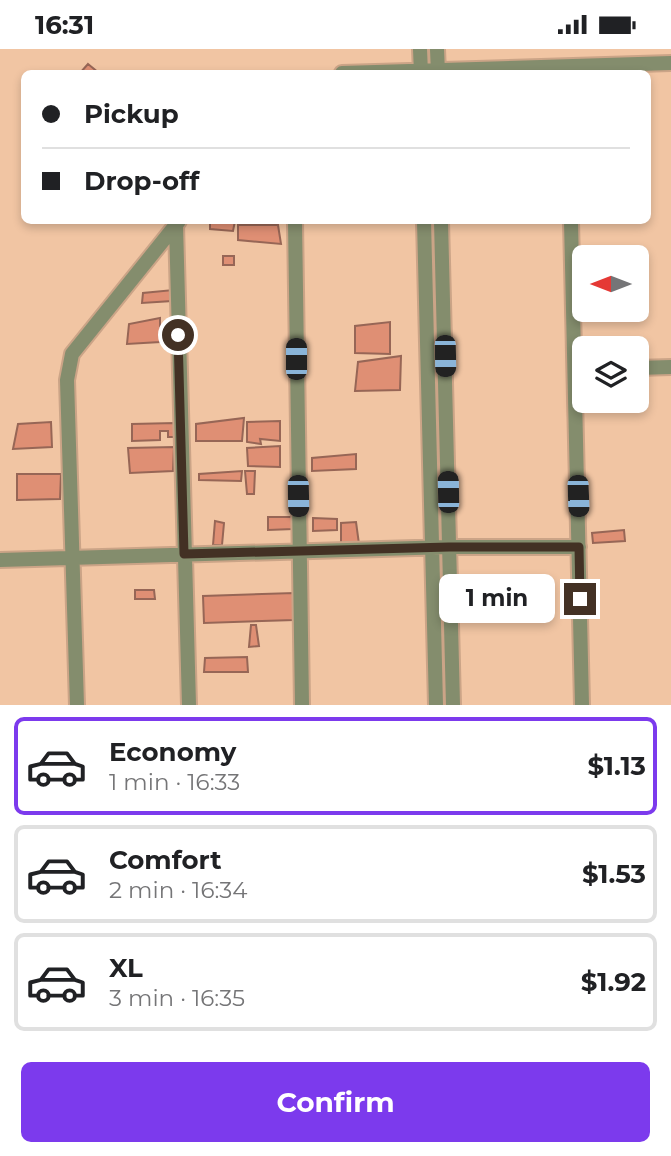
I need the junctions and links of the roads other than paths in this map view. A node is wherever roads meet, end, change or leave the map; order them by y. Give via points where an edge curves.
1 (420, 49) edge
2 (437, 49) edge
3 (671, 63) edge
4 (421, 70) edge
5 (438, 70) edge
6 (568, 70) edge
7 (177, 224) edge
8 (178, 224) edge
9 (295, 224) edge
10 (425, 224) edge
11 (441, 224) edge
12 (571, 224) edge
13 (577, 336) edge
14 (671, 367) edge
15 (649, 368) edge
16 (579, 413) edge
17 (432, 547) junction
18 (449, 547) junction
19 (579, 547) junction
20 (298, 552) junction
21 (184, 554) junction
22 (73, 559) junction
23 (0, 560) edge
24 (77, 705) edge
25 (189, 705) edge
26 (302, 705) edge
27 (436, 705) edge
28 (453, 705) edge
29 (583, 705) edge

1 - 4 street
2 - 5 street
3 - 6 street
7 - 22 street via 72,354 68,366
8 - 21 street
9 - 20 street
10 - 17 street
11 - 18 street
12 - 13 street
14 - 15 street
16 - 19 street
17 - 18 street
17 - 20 street
17 - 27 street
18 - 19 street
18 - 28 street
19 - 29 street
20 - 21 street
20 - 26 street
21 - 22 street
21 - 25 street
22 - 23 street
22 - 24 street

